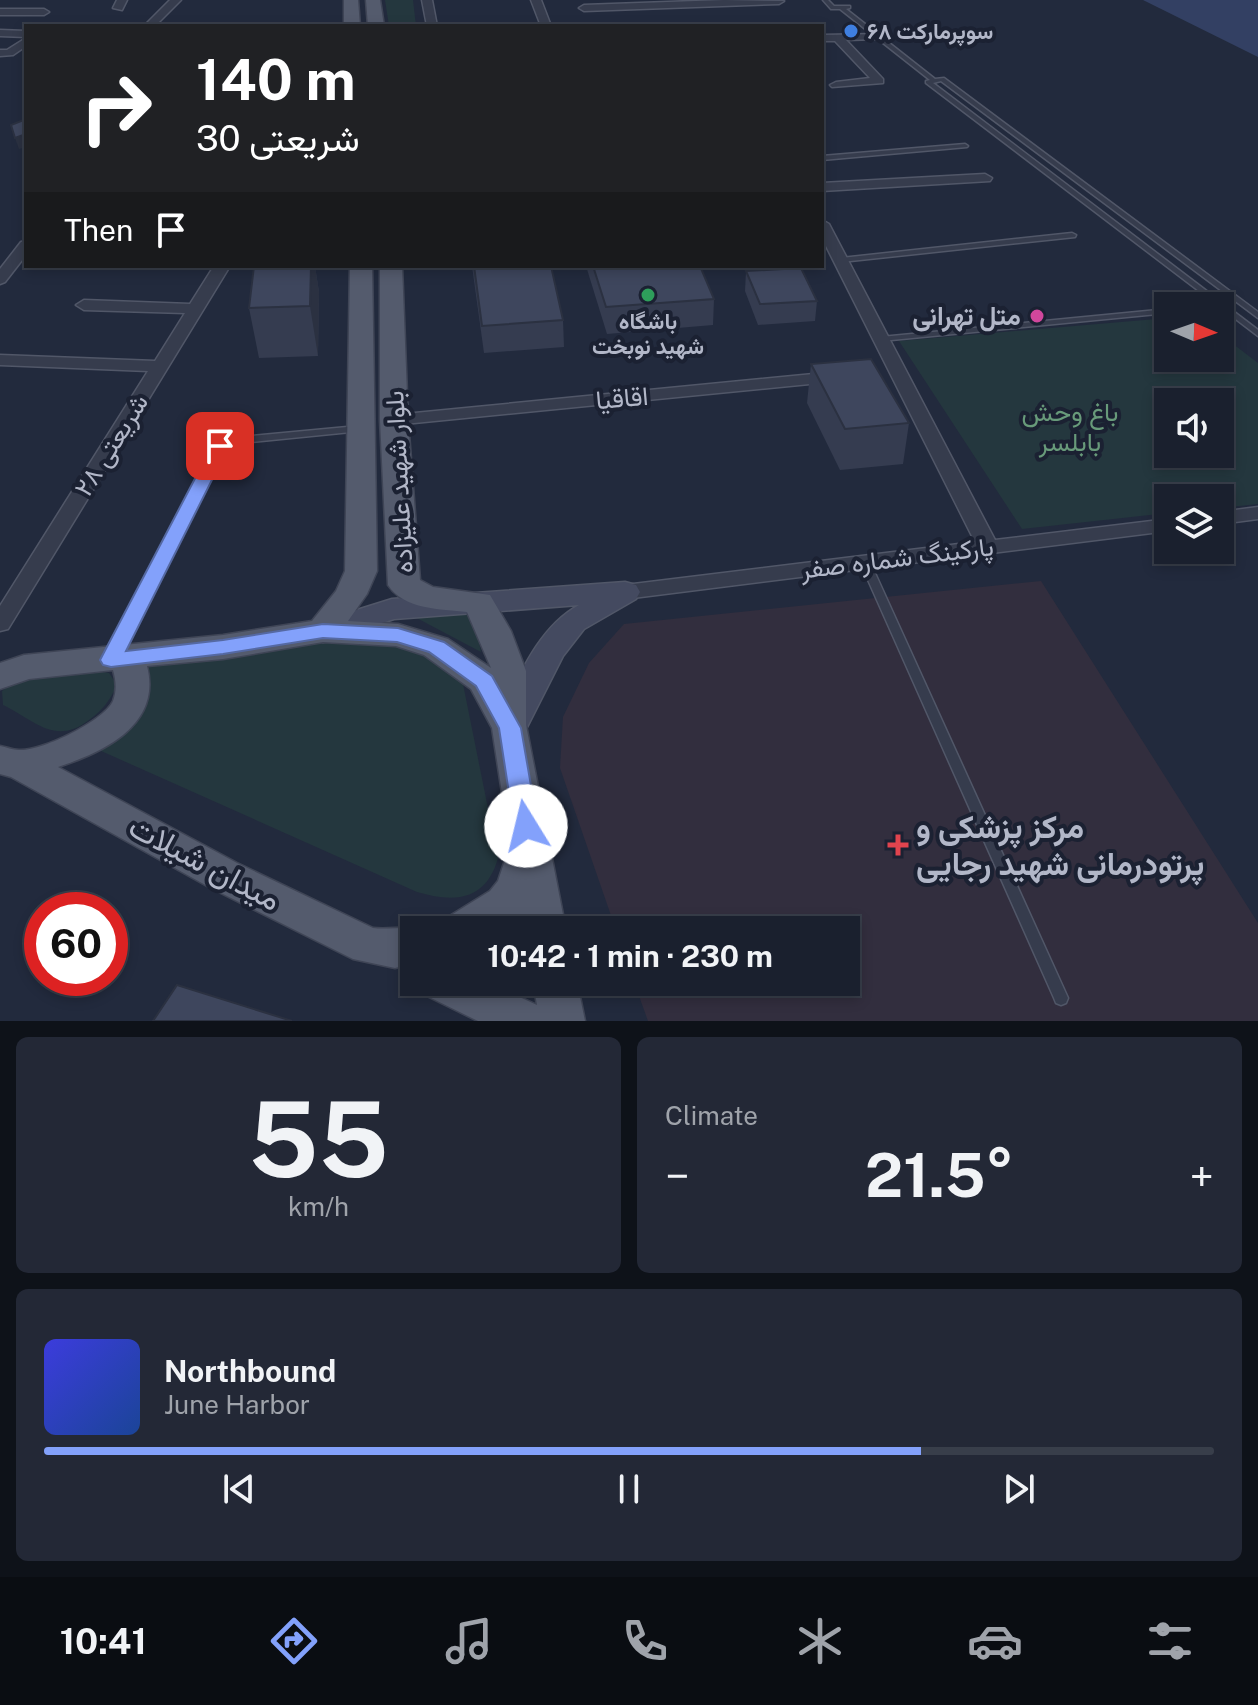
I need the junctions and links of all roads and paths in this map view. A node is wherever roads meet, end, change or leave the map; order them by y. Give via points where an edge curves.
1 (176, 0) edge
2 (351, 0) edge
3 (373, 0) edge
4 (427, 0) edge
5 (536, 0) edge
6 (825, 0) edge
7 (779, 1) edge
8 (0, 2) edge
9 (28, 2) edge
10 (842, 4) edge
11 (758, 6) dead end
12 (584, 7) edge
13 (0, 12) edge
14 (44, 12) dead end
15 (151, 24) edge
16 (352, 24) edge
17 (376, 24) edge
18 (432, 24) edge
19 (545, 24) edge
20 (0, 33) edge
21 (24, 34) edge
22 (878, 36) junction
23 (837, 37) junction
24 (824, 38) edge
25 (24, 42) edge
26 (0, 53) edge
27 (932, 79) junction
28 (836, 85) dead end
29 (1010, 130) junction
30 (993, 132) junction
31 (965, 146) dead end
32 (824, 158) edge
33 (985, 178) dead end
34 (824, 187) edge
35 (824, 228) edge
36 (1072, 235) dead end
37 (24, 248) edge
38 (1176, 256) junction
39 (1159, 259) junction
40 (841, 260) junction
41 (221, 268) edge
42 (361, 268) edge
43 (392, 268) edge
44 (0, 279) edge
45 (84, 305) dead end
46 (195, 309) junction
47 (1154, 312) edge
48 (1258, 316) edge
49 (1258, 334) edge
50 (881, 339) junction
51 (0, 360) edge
52 (160, 366) junction
53 (850, 376) edge
54 (394, 420) junction
55 (360, 428) junction
56 (1258, 513) edge
57 (1234, 516) edge
58 (1154, 527) edge
59 (988, 547) junction
60 (865, 562) junction
61 (625, 592) junction
62 (478, 603) junction
63 (0, 624) edge
64 (323, 631) junction
65 (120, 659) junction
66 (8, 670) edge
67 (510, 728) junction
68 (11, 763) edge
69 (530, 845) junction
70 (485, 916) edge
71 (543, 916) edge
72 (368, 946) junction
73 (400, 948) edge
74 (400, 961) edge
75 (472, 996) edge
76 (558, 996) edge
77 (1061, 998) dead end
78 (523, 1021) edge
79 (562, 1021) edge

1 - 15 street
2 - 16 main road
3 - 17 main road
4 - 18 street
5 - 19 street
6 - 10 lane via 833,8
7 - 12 street
8 - 9 street
10 - 22 lane
11 - 12 street
13 - 14 street
20 - 21 street
22 - 23 street
22 - 27 lane
23 - 24 street
23 - 28 street via 879,81
25 - 26 street
27 - 29 lane via 942,79
27 - 30 lane via 928,82
29 - 30 lane
29 - 38 lane
30 - 39 lane
31 - 32 lane
33 - 34 street
35 - 40 street
36 - 40 lane
37 - 44 street
38 - 39 lane
38 - 48 lane
39 - 49 lane
40 - 50 street
41 - 46 street, شریعتی ۲۸
42 - 55 main road, بلوار شهید علیزاده
43 - 54 main road, بلوار شهید علیزاده
45 - 46 street
46 - 52 street, شریعتی ۲۸
47 - 50 lane
50 - 59 street
51 - 52 street
52 - 63 street, شریعتی ۲۸
53 - 54 street, اقاقیا
54 - 62 main road, بلوار شهید علیزاده via 404,585 426,597
55 - 64 main road, بلوار شهید علیزاده via 361,571
55 - 65 lane via 225,442
56 - 57 street
58 - 59 street, پارکینگ شماره صفر
59 - 60 street, پارکینگ شماره صفر
60 - 61 street, پارکینگ شماره صفر
60 - 77 lane
61 - 62 main road
61 - 67 main road via 573,622 550,651
62 - 64 main road via 392,609
62 - 67 main road via 509,671
64 - 65 main road
64 - 67 main road via 398,635 436,647 484,681
65 - 66 main road
65 - 68 main road via 135,674 136,688 117,721 83,745
67 - 69 main road
68 - 72 main road, میدان شیلات
69 - 70 main road via 516,888
69 - 71 main road
72 - 73 main road, میدان شیلات
72 - 74 main road
75 - 78 main road
76 - 79 main road

